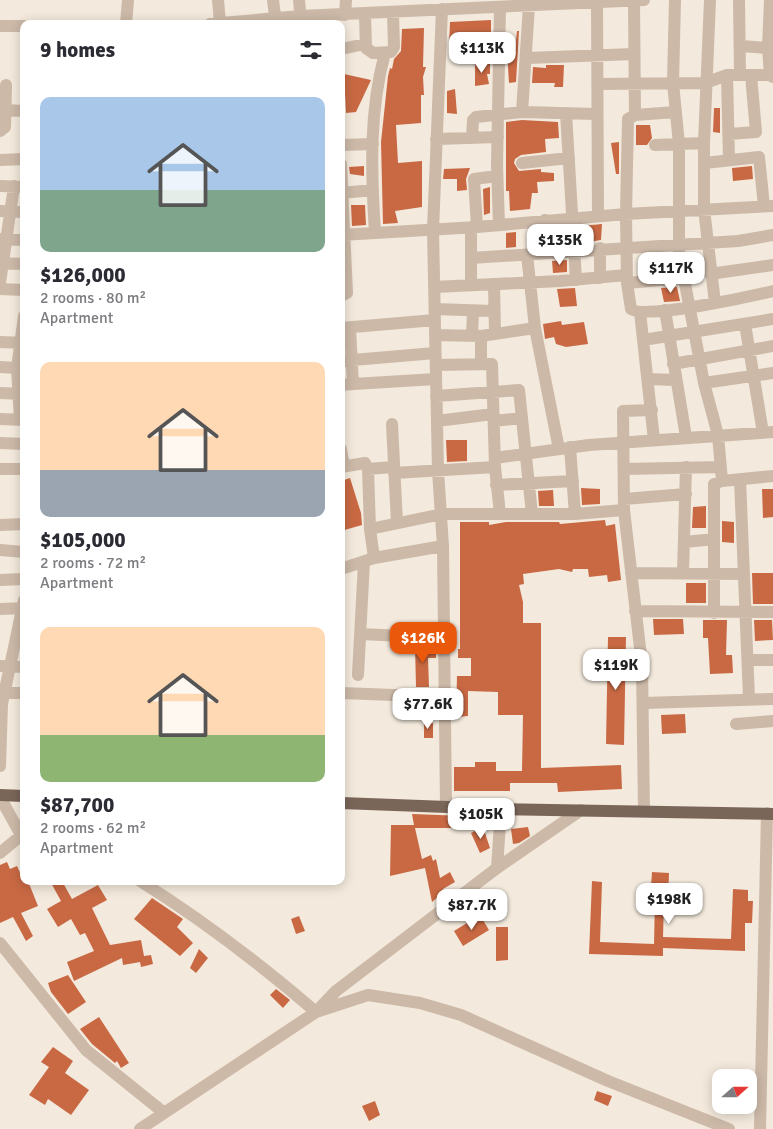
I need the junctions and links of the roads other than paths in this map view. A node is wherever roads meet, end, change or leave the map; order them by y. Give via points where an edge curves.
1 (128, 0) edge
2 (218, 0) edge
3 (273, 0) edge
4 (299, 0) edge
5 (346, 0) edge
6 (675, 0) edge
7 (710, 0) edge
8 (739, 0) edge
9 (770, 0) edge
10 (639, 1) edge
11 (578, 2) edge
12 (596, 2) junction
13 (466, 4) edge
14 (413, 6) edge
15 (500, 6) junction
16 (529, 6) junction
17 (442, 9) junction
18 (393, 13) junction
19 (345, 15) junction
20 (365, 15) junction
21 (126, 20) edge
22 (215, 20) edge
23 (276, 20) edge
24 (300, 20) edge
25 (0, 26) edge
26 (20, 26) edge
27 (366, 44) junction
28 (741, 46) junction
29 (345, 48) edge
30 (770, 51) edge
31 (386, 52) junction
32 (634, 54) junction
33 (598, 55) junction
34 (527, 58) junction
35 (739, 75) junction
36 (772, 76) edge
37 (673, 83) junction
38 (705, 83) junction
39 (598, 84) junction
40 (6, 85) dead end
41 (634, 85) junction
42 (6, 110) junction
43 (20, 111) edge
44 (522, 112) junction
45 (676, 112) junction
46 (498, 113) junction
47 (566, 113) junction
48 (596, 114) junction
49 (635, 115) junction
50 (0, 131) edge
51 (729, 134) junction
52 (472, 137) junction
53 (498, 137) junction
54 (436, 139) junction
55 (704, 143) junction
56 (373, 144) junction
57 (679, 144) junction
58 (345, 145) edge
59 (655, 145) dead end
60 (569, 158) junction
61 (20, 159) edge
62 (0, 160) edge
63 (729, 160) junction
64 (522, 163) dead end
65 (705, 163) junction
66 (497, 176) junction
67 (0, 186) edge
68 (19, 187) edge
69 (373, 190) junction
70 (345, 192) edge
71 (768, 206) edge
72 (704, 209) junction
73 (5, 211) edge
74 (678, 211) junction
75 (20, 212) edge
76 (626, 214) junction
77 (598, 216) junction
78 (574, 218) junction
79 (545, 220) junction
80 (499, 225) junction
81 (474, 227) junction
82 (433, 230) junction
83 (375, 232) junction
84 (345, 235) edge
85 (773, 235) edge
86 (3, 239) edge
87 (20, 240) edge
88 (707, 243) junction
89 (678, 244) junction
90 (600, 248) junction
91 (626, 248) junction
92 (575, 251) junction
93 (551, 253) junction
94 (527, 255) junction
95 (470, 258) junction
96 (2, 264) edge
97 (20, 264) edge
98 (773, 265) edge
99 (710, 274) junction
100 (345, 278) edge
101 (600, 278) junction
102 (682, 278) junction
103 (626, 279) junction
104 (576, 280) junction
105 (528, 282) junction
106 (0, 283) edge
107 (470, 284) junction
108 (494, 284) junction
109 (434, 287) junction
110 (0, 289) edge
111 (20, 290) edge
112 (773, 291) edge
113 (345, 294) edge
114 (715, 303) junction
115 (690, 308) junction
116 (665, 310) junction
117 (473, 311) junction
118 (493, 311) junction
119 (640, 312) junction
120 (435, 315) junction
121 (773, 319) edge
122 (745, 324) junction
123 (346, 328) edge
124 (535, 328) junction
125 (495, 334) junction
126 (694, 334) junction
127 (435, 335) junction
128 (477, 336) junction
129 (669, 338) junction
130 (643, 340) junction
131 (0, 342) edge
132 (20, 343) edge
133 (773, 346) edge
134 (748, 350) junction
135 (20, 356) edge
136 (699, 358) junction
137 (435, 359) junction
138 (347, 360) edge
139 (481, 364) junction
140 (673, 364) junction
141 (0, 368) edge
142 (18, 368) junction
143 (773, 373) edge
144 (752, 376) junction
145 (436, 379) junction
146 (648, 379) junction
147 (676, 380) junction
148 (704, 383) junction
149 (347, 384) edge
150 (20, 385) edge
151 (493, 390) junction
152 (0, 393) edge
153 (20, 394) edge
154 (436, 396) junction
155 (652, 410) junction
156 (494, 418) junction
157 (522, 418) junction
158 (0, 419) edge
159 (20, 420) edge
160 (437, 421) junction
161 (392, 424) dead end
162 (768, 432) edge
163 (718, 435) junction
164 (686, 437) junction
165 (654, 440) junction
166 (623, 442) junction
167 (0, 443) edge
168 (20, 444) edge
169 (564, 448) junction
170 (527, 454) junction
171 (495, 463) junction
172 (345, 467) edge
173 (721, 467) junction
174 (686, 468) junction
175 (0, 469) edge
176 (20, 469) edge
177 (368, 469) junction
178 (624, 469) junction
179 (393, 470) junction
180 (438, 471) junction
181 (773, 476) edge
182 (740, 479) junction
183 (573, 481) junction
184 (722, 481) junction
185 (530, 484) junction
186 (496, 485) junction
187 (686, 494) junction
188 (624, 505) junction
189 (442, 514) junction
190 (500, 514) junction
191 (532, 514) junction
192 (575, 514) junction
193 (397, 523) junction
194 (20, 524) edge
195 (0, 525) edge
196 (370, 529) junction
197 (714, 539) junction
198 (685, 542) junction
199 (443, 546) junction
200 (0, 550) edge
201 (20, 552) edge
202 (369, 560) junction
203 (345, 568) edge
204 (631, 573) junction
205 (683, 573) junction
206 (713, 574) junction
207 (744, 574) junction
208 (20, 579) edge
209 (0, 580) edge
210 (20, 606) edge
211 (0, 608) edge
212 (635, 611) junction
213 (773, 612) edge
214 (714, 613) junction
215 (745, 613) junction
216 (361, 634) junction
217 (444, 638) junction
218 (20, 640) edge
219 (748, 660) junction
220 (773, 660) edge
221 (12, 666) edge
222 (358, 675) dead end
223 (345, 693) edge
224 (20, 694) edge
225 (446, 697) junction
226 (749, 698) junction
227 (773, 698) edge
228 (2, 700) edge
229 (644, 703) junction
230 (773, 721) edge
231 (736, 724) dead end
232 (0, 766) edge
233 (0, 796) edge
234 (20, 796) edge
235 (345, 803) edge
236 (446, 805) junction
237 (501, 809) junction
238 (581, 810) junction
239 (644, 811) junction
240 (770, 814) edge
241 (20, 831) edge
242 (20, 836) edge
243 (0, 853) edge
244 (497, 868) junction
245 (146, 885) edge
246 (0, 943) edge
247 (768, 978) edge
248 (316, 1012) junction
249 (767, 1057) edge
250 (163, 1112) junction
251 (155, 1124) edge
252 (140, 1129) edge
253 (729, 1129) edge
254 (760, 1129) edge

1 - 21 street
2 - 22 street
3 - 23 street
4 - 24 street
5 - 19 street
6 - 37 street
7 - 38 street
8 - 28 street
9 - 30 street
10 - 12 street
10 - 32 street
11 - 12 street
11 - 16 street
12 - 33 street
13 - 15 street
13 - 17 street
14 - 17 street
14 - 18 street
15 - 16 street
15 - 46 street
16 - 34 street
17 - 54 street
18 - 20 street
18 - 31 street via 394,47 391,52
19 - 20 street
19 - 24 street
20 - 27 street
25 - 26 street
27 - 29 street
27 - 31 street via 368,51
28 - 30 street
28 - 35 street
30 - 36 street
31 - 56 street via 376,86
32 - 33 street
32 - 41 street
33 - 34 street
33 - 39 street
34 - 44 street
35 - 36 street
35 - 38 street
35 - 51 street
35 - 51 street via 756,132
37 - 38 street
37 - 41 street
37 - 45 street
38 - 55 street
39 - 41 street
39 - 48 street
40 - 42 street
41 - 49 street
42 - 43 street
42 - 50 street via 6,126
44 - 46 street
44 - 47 street
45 - 49 street
45 - 57 street
46 - 52 street via 474,118
46 - 53 street
47 - 48 street
47 - 60 street
48 - 77 street
49 - 76 street via 628,119
51 - 63 street
52 - 53 street
52 - 54 street
53 - 66 street
54 - 82 street
55 - 57 street
55 - 65 street
56 - 58 street
56 - 69 street
57 - 59 street
57 - 74 street
60 - 64 street
60 - 78 street
61 - 62 street
63 - 65 street
63 - 71 street via 760,159
65 - 72 street
66 - 80 street
66 - 81 street via 474,179
67 - 68 street
68 - 73 street
69 - 70 street
69 - 83 street
71 - 72 street
72 - 74 street
72 - 88 street
73 - 75 street
73 - 86 street
74 - 76 street
74 - 89 street
76 - 77 street
76 - 91 street
77 - 78 street
78 - 79 street
78 - 92 street
79 - 80 street
79 - 93 street
80 - 81 street
81 - 82 street
81 - 95 street
82 - 83 street
82 - 109 street
83 - 84 street
85 - 88 street
86 - 87 street
86 - 96 street
88 - 89 street
88 - 99 street
89 - 91 street
89 - 102 street
90 - 91 street
90 - 92 street
90 - 101 street
91 - 103 street
92 - 93 street
92 - 104 street
93 - 94 street
94 - 95 street
94 - 105 street
95 - 107 street
96 - 97 street
96 - 106 street
98 - 99 street
99 - 114 street
100 - 113 street
101 - 103 street
101 - 104 street
102 - 103 street
102 - 115 street
103 - 119 street via 631,309
104 - 105 street
105 - 108 street
105 - 124 street
107 - 108 street
107 - 109 street
108 - 118 street
109 - 120 street
110 - 111 street
112 - 114 street
114 - 115 street
115 - 116 street
115 - 126 street
116 - 119 street
116 - 129 street
117 - 118 street
117 - 120 street
117 - 128 street
118 - 125 street
119 - 130 street
120 - 123 street
120 - 127 street
121 - 122 street
122 - 126 street
122 - 134 street
123 - 138 street
124 - 125 street
124 - 169 street
125 - 128 street
126 - 129 street
126 - 136 street
127 - 128 street
127 - 137 street
128 - 139 street
129 - 130 street
129 - 140 street
130 - 146 street
131 - 132 street
133 - 134 street
134 - 136 street
134 - 144 street
135 - 142 street
136 - 140 street
136 - 148 street
137 - 138 street
137 - 139 street
137 - 145 street
138 - 149 street
139 - 151 street via 492,364
140 - 147 street
141 - 142 street
142 - 150 street
143 - 144 street
144 - 148 street
144 - 162 street
145 - 149 street
145 - 154 street
146 - 147 street
146 - 155 street
147 - 164 street
148 - 163 street
151 - 154 street
151 - 156 street
151 - 157 street via 519,390
152 - 153 street
154 - 160 street
155 - 165 street
155 - 166 street via 623,411
156 - 157 street
156 - 160 street
156 - 171 street
157 - 170 street
158 - 159 street
160 - 180 street
161 - 179 street
162 - 163 street
163 - 164 street
163 - 173 street
164 - 165 street
165 - 166 street
166 - 169 street
166 - 178 street
167 - 168 street
169 - 170 street
169 - 183 street
170 - 171 street
170 - 185 street
171 - 180 street
171 - 186 street
172 - 177 street via 365,463
173 - 174 street
173 - 184 street
174 - 178 street
174 - 187 street
175 - 176 street
177 - 179 street
177 - 196 street
178 - 188 street
179 - 180 street
179 - 193 street
180 - 189 street
181 - 182 street
182 - 184 street
182 - 207 street
183 - 185 street
183 - 192 street
184 - 197 street via 713,487
185 - 186 street
185 - 191 street
186 - 190 street
187 - 188 street
187 - 198 street
188 - 192 street
188 - 204 street
189 - 190 street
189 - 193 street
189 - 199 street
190 - 191 street
191 - 192 street
193 - 196 street
194 - 195 street
196 - 202 street
197 - 198 street
197 - 206 street
198 - 205 street
199 - 202 street
199 - 217 street
200 - 201 street
202 - 203 street
202 - 216 street
204 - 205 street
204 - 212 street
205 - 206 street
206 - 207 street
206 - 214 street
207 - 215 street
208 - 209 street
210 - 211 street
212 - 214 street
212 - 229 street
213 - 215 street
214 - 215 street
215 - 219 street
216 - 217 street
216 - 222 street
217 - 225 street
218 - 221 street
219 - 220 street
219 - 226 street
221 - 228 street
223 - 225 street
224 - 228 street
225 - 236 street
226 - 227 street
226 - 229 street
228 - 232 street
229 - 239 street
230 - 231 street
233 - 234 main road
233 - 241 street
235 - 236 main road
236 - 237 main road
237 - 238 main road
237 - 244 street
238 - 239 main road
238 - 244 street
239 - 240 main road
240 - 247 street
242 - 243 street
244 - 248 street via 336,991
245 - 248 street via 256,961
246 - 250 street via 86,1050
247 - 249 street
248 - 250 street
248 - 253 street via 368,996 420,1003 461,1015
249 - 254 street
250 - 251 street
251 - 252 street

